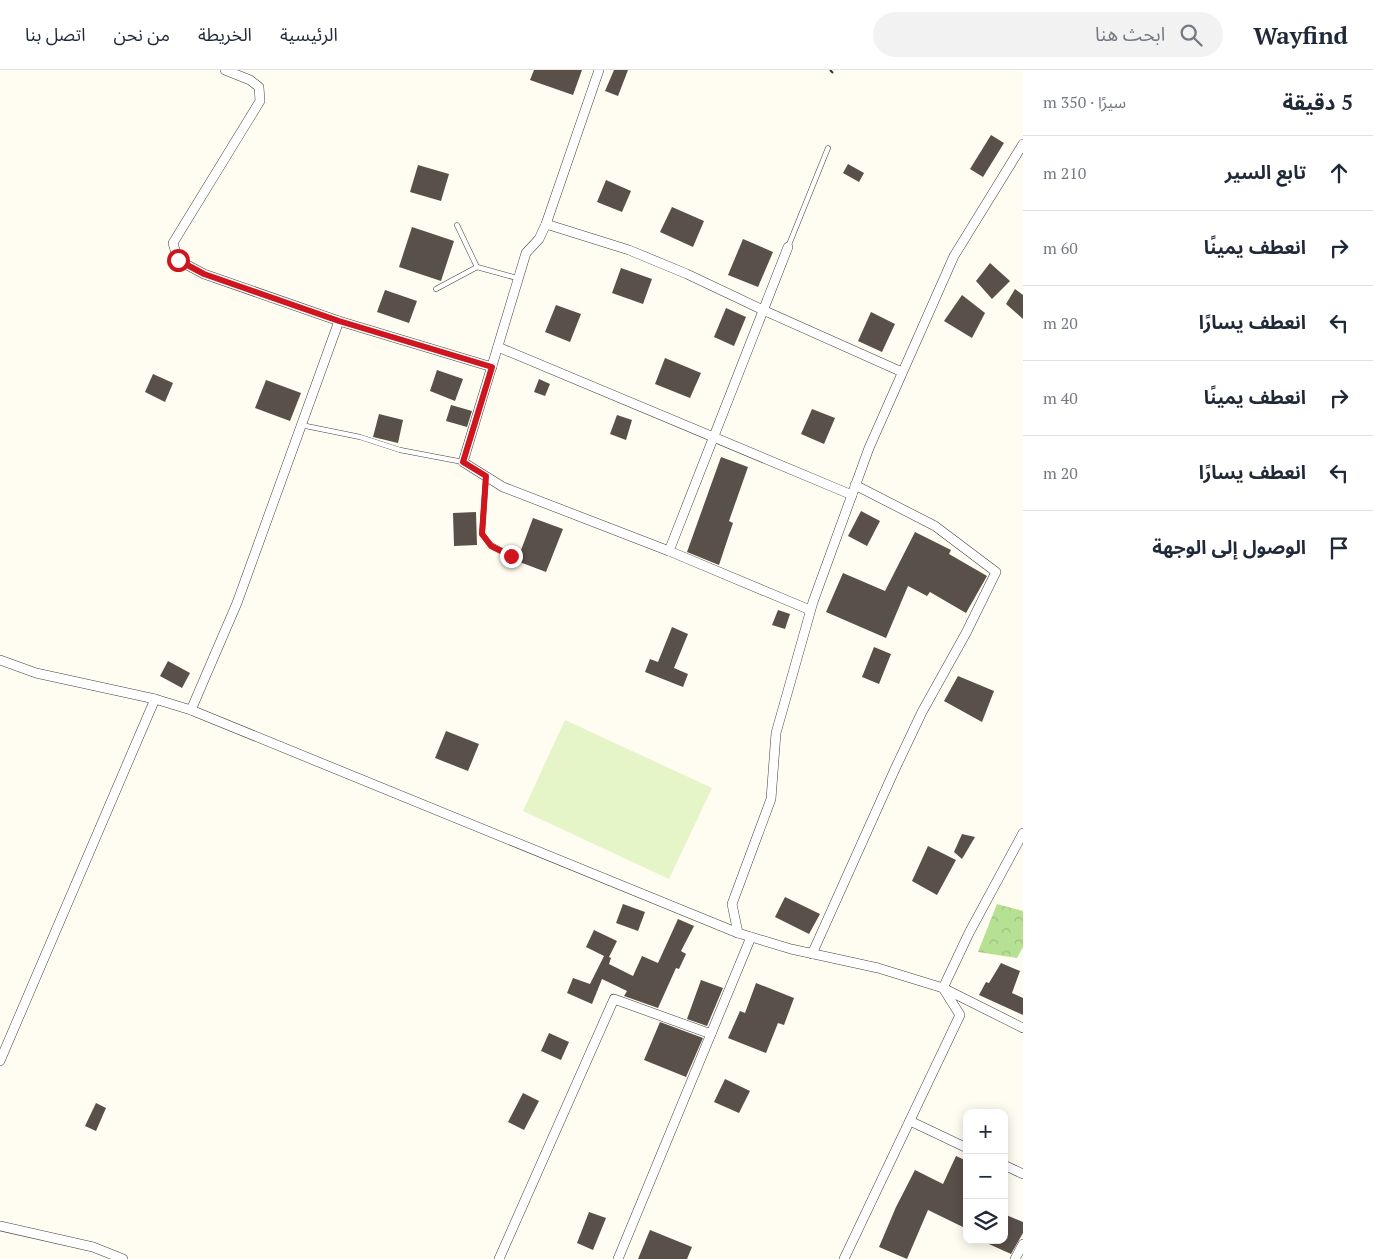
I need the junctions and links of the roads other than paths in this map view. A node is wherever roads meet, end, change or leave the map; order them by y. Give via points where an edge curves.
1 (226, 70) edge
2 (599, 70) edge
3 (1023, 144) edge
4 (828, 148) dead end
5 (546, 224) junction
6 (457, 225) dead end
7 (788, 247) joint
8 (477, 267) junction
9 (517, 278) junction
10 (436, 289) dead end
11 (763, 310) junction
12 (339, 321) junction
13 (498, 347) junction
14 (492, 367) junction
15 (902, 372) junction
16 (301, 425) junction
17 (713, 437) junction
18 (463, 462) junction
19 (486, 476) junction
20 (855, 486) junction
21 (852, 495) junction
22 (670, 551) junction
23 (511, 556) dead end
24 (810, 610) junction
25 (0, 660) edge
26 (155, 699) junction
27 (191, 710) junction
28 (1023, 833) edge
29 (738, 933) junction
30 (751, 937) junction
31 (812, 954) junction
32 (943, 988) junction
33 (1023, 1028) edge
34 (711, 1034) junction
35 (0, 1060) edge
36 (910, 1121) junction
37 (963, 1146) edge
38 (1008, 1167) edge
39 (1023, 1174) edge
40 (0, 1226) edge
41 (1023, 1244) edge
42 (123, 1259) edge
43 (499, 1259) edge
44 (618, 1259) edge
45 (844, 1259) edge
46 (1015, 1259) edge

1 - 12 street via 258,87 260,101 173,243 178,260 204,274
2 - 5 street
3 - 15 street via 954,256
4 - 7 lane
5 - 9 street via 539,239 526,253
5 - 11 street via 629,250
6 - 8 lane
7 - 11 street
8 - 9 lane
8 - 10 lane
9 - 13 street
11 - 15 street
11 - 17 street
12 - 14 street
12 - 16 street
13 - 14 street
13 - 17 street
14 - 18 street
15 - 20 street
16 - 18 lane
16 - 27 street via 237,603
17 - 21 street
17 - 22 street
18 - 19 street
19 - 22 street via 503,487
19 - 23 lane via 482,534 491,546
20 - 21 street
20 - 31 street via 935,526 996,572 922,712
21 - 24 street
22 - 24 street
24 - 29 street via 776,733 771,799 732,904
25 - 26 street via 36,672
26 - 27 street
26 - 35 street
27 - 29 street
28 - 32 street via 969,932
29 - 30 street
30 - 31 street
30 - 34 street
31 - 32 street via 878,968
32 - 33 street
32 - 36 street via 960,1015
34 - 43 street via 614,998
34 - 44 street
36 - 37 street
36 - 45 street
38 - 39 street
40 - 42 street via 93,1247
41 - 46 street

